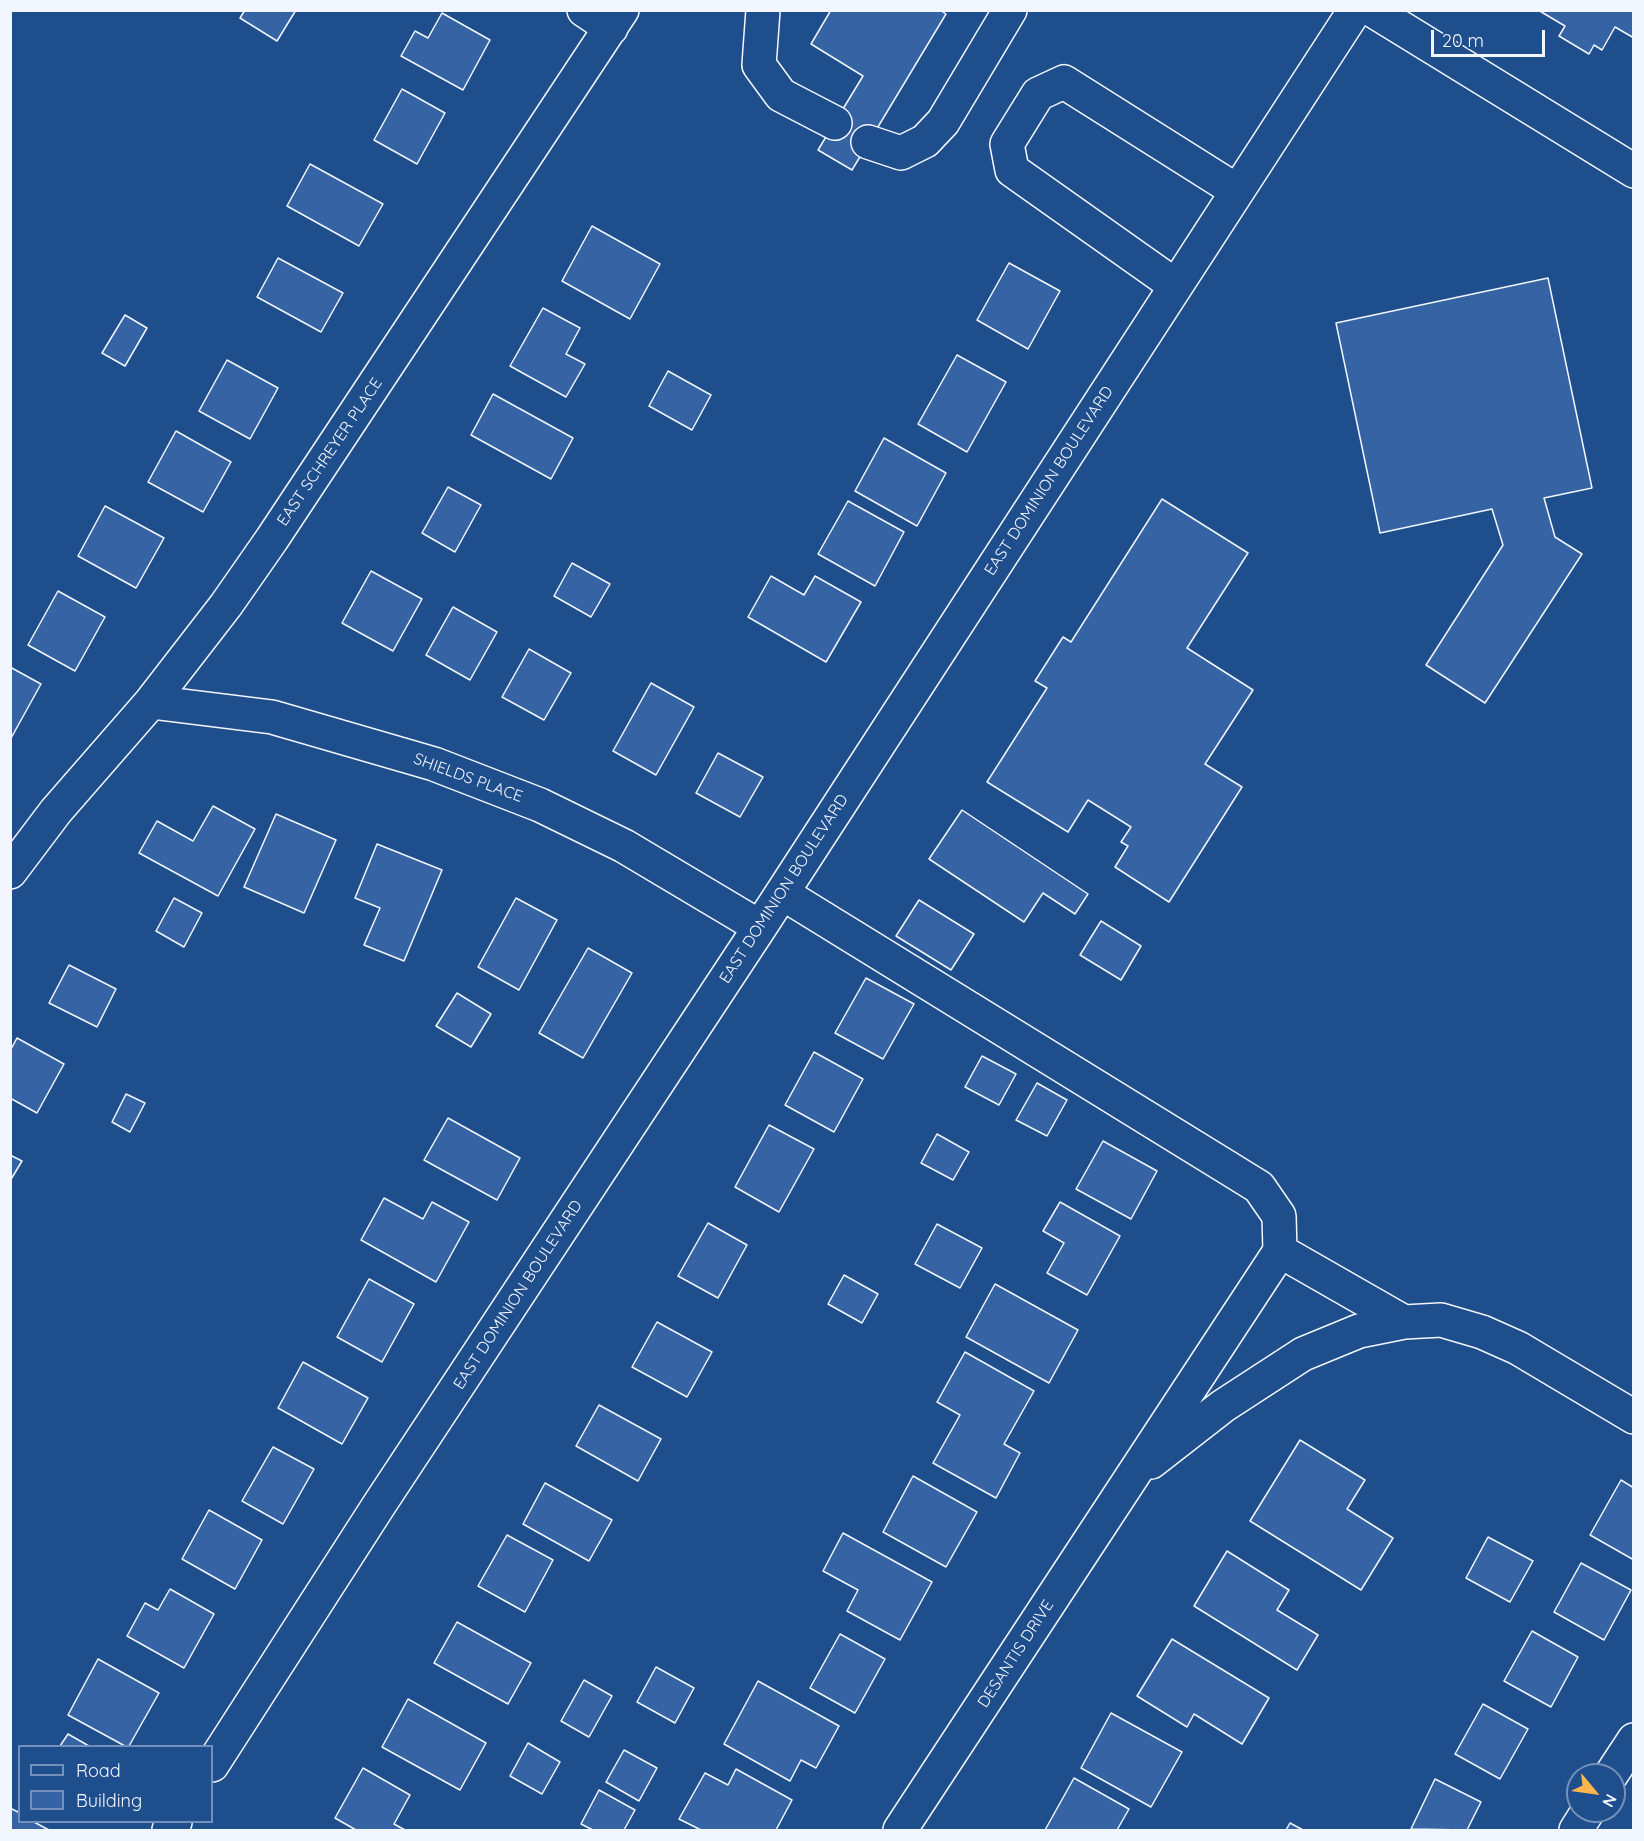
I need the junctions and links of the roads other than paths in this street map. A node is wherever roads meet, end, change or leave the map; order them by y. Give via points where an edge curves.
1 (584, 10) edge
2 (764, 10) edge
3 (1010, 10) edge
4 (1355, 10) edge
5 (1372, 10) edge
6 (617, 19) edge
7 (835, 123) dead end
8 (868, 142) dead end
9 (1634, 171) edge
10 (1238, 191) junction
11 (1176, 286) junction
12 (151, 702) junction
13 (10, 872) edge
14 (782, 893) junction
15 (760, 927) junction
16 (1280, 1251) junction
17 (1404, 1322) junction
18 (1634, 1417) edge
19 (1131, 1478) junction
20 (1634, 1740) edge
21 (213, 1763) edge
22 (1619, 1763) edge
23 (900, 1830) edge

1 - 6 street
2 - 7 street via 759,65 781,95
3 - 8 street via 944,122 925,141 901,153
4 - 10 street, EAST DOMINION BOULEVARD
5 - 9 street
6 - 12 street, EAST SCHREYER PLACE via 272,540
10 - 11 street, EAST DOMINION BOULEVARD
10 - 11 street via 1064,82 1038,94 1006,144 1012,170
11 - 14 street, EAST DOMINION BOULEVARD
12 - 13 street, EAST SCHREYER PLACE via 56,811
12 - 15 street, SHIELDS PLACE via 272,717 434,764 540,805 624,846
14 - 15 street, EAST DOMINION BOULEVARD
14 - 16 street via 1259,1187 1279,1216
15 - 21 street, EAST DOMINION BOULEVARD via 379,1504
16 - 17 street
16 - 19 street, DESANTIS DRIVE
17 - 18 street, DESANTIS DRIVE via 1441,1320 1482,1332 1518,1348
17 - 19 street, DESANTIS DRIVE via 1359,1331 1303,1354 1223,1406
19 - 23 street, DESANTIS DRIVE
20 - 22 street

